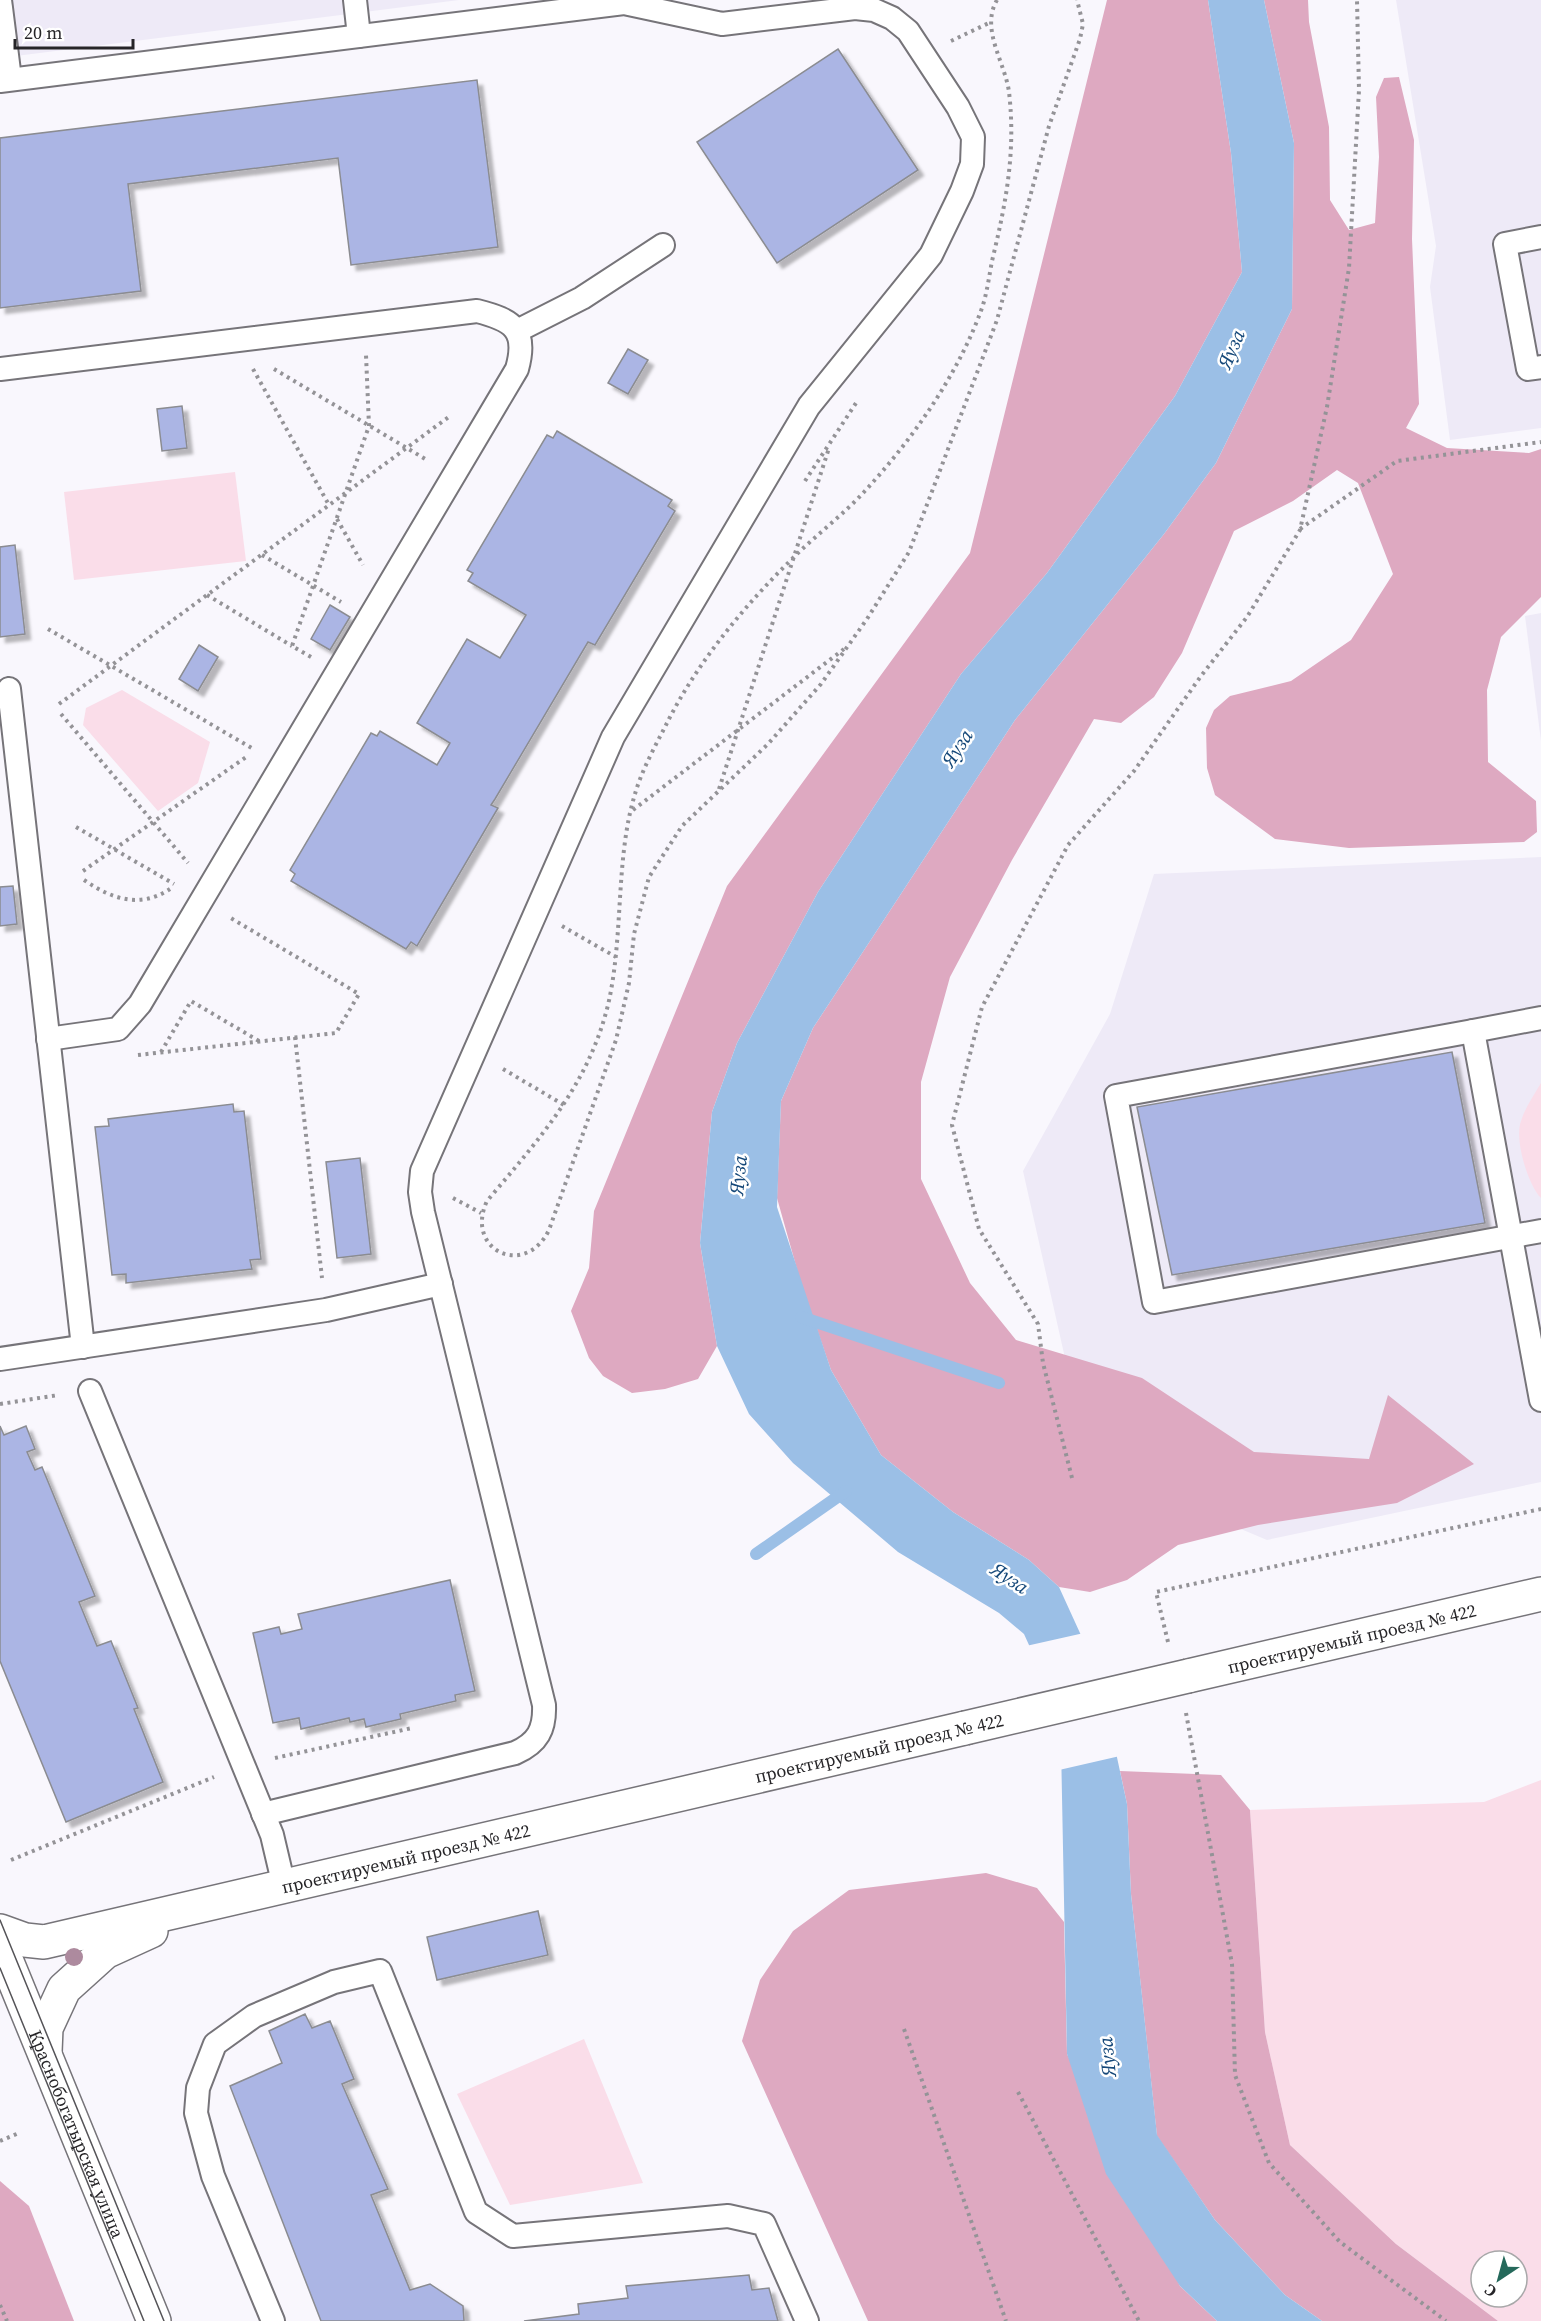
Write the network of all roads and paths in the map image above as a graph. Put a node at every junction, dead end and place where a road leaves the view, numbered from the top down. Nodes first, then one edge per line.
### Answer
1 (0, 0) edge
2 (355, 0) edge
3 (997, 0) edge
4 (1077, 0) edge
5 (1358, 0) edge
6 (991, 21) junction
7 (359, 36) junction
8 (945, 45) dead end
9 (5, 80) edge
10 (1541, 237) edge
11 (663, 244) dead end
12 (517, 331) junction
13 (365, 348) dead end
14 (250, 364) dead end
15 (1541, 367) edge
16 (0, 369) edge
17 (272, 369) dead end
18 (863, 392) dead end
19 (487, 420) junction
20 (369, 426) junction
21 (831, 441) junction
22 (1541, 442) edge
23 (407, 448) junction
24 (437, 466) dead end
25 (799, 490) dead end
26 (346, 492) junction
27 (329, 505) junction
28 (337, 518) junction
29 (1300, 530) junction
30 (262, 555) junction
31 (793, 557) junction
32 (365, 569) dead end
33 (314, 585) junction
34 (207, 595) junction
35 (343, 603) dead end
36 (48, 629) dead end
37 (849, 644) junction
38 (292, 646) junction
39 (321, 663) dead end
40 (111, 666) junction
41 (9, 689) dead end
42 (59, 704) dead end
43 (61, 714) dead end
44 (738, 730) junction
45 (263, 745) dead end
46 (255, 751) junction
47 (718, 791) junction
48 (632, 810) junction
49 (153, 822) junction
50 (76, 827) dead end
51 (115, 849) junction
52 (189, 864) dead end
53 (83, 871) dead end
54 (84, 880) dead end
55 (202, 901) junction
56 (555, 922) dead end
57 (616, 957) junction
58 (1541, 1018) edge
59 (1473, 1031) junction
60 (295, 1037) junction
61 (48, 1039) junction
62 (259, 1041) junction
63 (161, 1052) junction
64 (473, 1052) junction
65 (130, 1056) dead end
66 (564, 1105) junction
67 (447, 1207) dead end
68 (481, 1213) junction
69 (1541, 1232) edge
70 (1511, 1237) junction
71 (441, 1284) junction
72 (326, 1310) junction
73 (83, 1347) junction
74 (0, 1359) edge
75 (90, 1391) joint
76 (1541, 1400) edge
77 (0, 1404) edge
78 (1072, 1478) dead end
79 (1541, 1509) edge
80 (1541, 1594) edge
81 (1170, 1648) dead end
82 (1186, 1690) junction
83 (412, 1728) dead end
84 (243, 1765) junction
85 (263, 1814) junction
86 (11, 1860) dead end
87 (284, 1886) junction
88 (216, 1901) junction
89 (0, 1930) edge
90 (0, 1945) edge
91 (904, 2029) dead end
92 (45, 2052) junction
93 (1018, 2092) dead end
94 (19, 2133) dead end
95 (0, 2141) edge
96 (0, 2305) edge
97 (7, 2321) edge
98 (154, 2321) edge
99 (273, 2321) edge
100 (807, 2321) edge
101 (1006, 2321) edge
102 (1139, 2321) edge
103 (1446, 2321) edge

1 - 9 lane
2 - 7 lane
3 - 6 path
4 - 37 path
5 - 29 path
6 - 8 path
6 - 31 path
7 - 9 lane
7 - 64 lane
10 - 15 lane
11 - 12 lane
12 - 16 lane
12 - 19 lane
13 - 20 path
14 - 27 path
17 - 20 path
18 - 21 path
19 - 23 path
19 - 55 lane
20 - 23 path
20 - 26 path
21 - 25 path
21 - 31 path
22 - 29 path
23 - 24 path
23 - 26 path
26 - 27 path
26 - 28 path
27 - 30 path
28 - 32 path
28 - 33 path
29 - 78 path
30 - 33 path
30 - 34 path
31 - 44 path
31 - 48 path
33 - 35 path
33 - 38 path
34 - 38 path
34 - 40 path
36 - 40 path
37 - 44 path
37 - 47 path
38 - 39 path
40 - 42 path
40 - 46 path
41 - 61 lane
43 - 49 path
44 - 47 path
44 - 48 path
45 - 46 path
46 - 49 path
47 - 68 path
48 - 57 path
49 - 51 path
49 - 52 path
50 - 51 path
51 - 53 path
51 - 54 path
55 - 60 path
55 - 61 lane
56 - 57 path
57 - 66 path
58 - 59 lane
59 - 70 lane
59 - 70 lane
60 - 62 path
60 - 72 path
61 - 73 lane
62 - 63 path
62 - 63 path
63 - 65 path
64 - 66 path
64 - 71 lane
66 - 68 path
67 - 68 path
69 - 70 lane
70 - 76 lane
71 - 72 lane
71 - 85 lane
72 - 73 lane
73 - 74 lane
75 - 77 path
75 - 84 lane
79 - 81 path
80 - 82 street, проектируемый проезд № 422
82 - 87 street, проектируемый проезд № 422, bridge
82 - 103 path
83 - 84 path
84 - 85 lane
84 - 86 path
85 - 87 lane
87 - 88 street, проектируемый проезд № 422
88 - 89 street, проектируемый проезд № 422
88 - 92 street, проектируемый проезд № 422
90 - 92 street, Краснобогатырская улица
91 - 101 path
92 - 98 street, Краснобогатырская улица
93 - 102 path
94 - 95 path
96 - 97 path
99 - 100 lane

